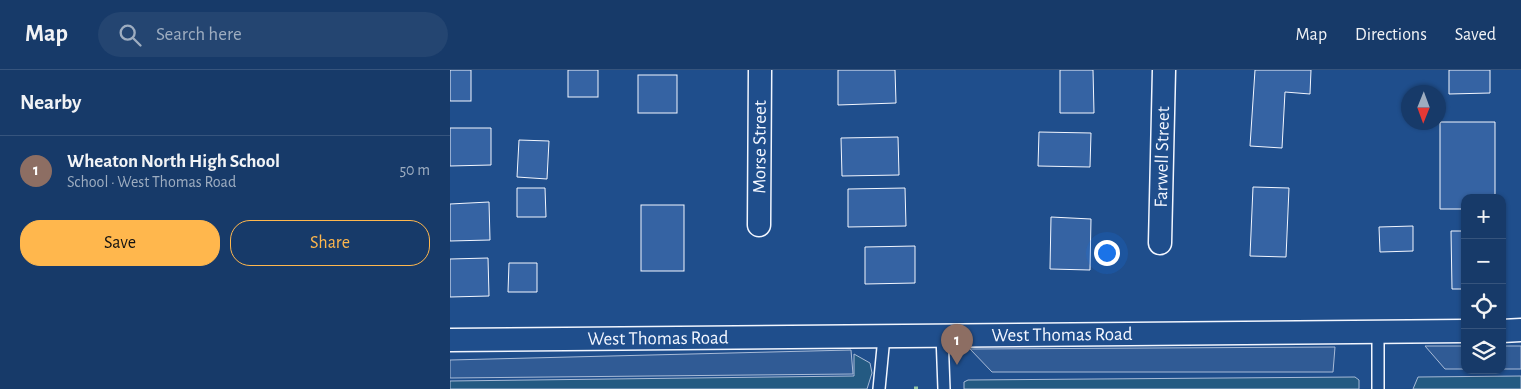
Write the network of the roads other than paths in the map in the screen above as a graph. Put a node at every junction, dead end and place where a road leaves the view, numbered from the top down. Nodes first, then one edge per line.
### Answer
1 (760, 70) edge
2 (1164, 70) edge
3 (759, 226) dead end
4 (1160, 243) dead end
5 (1506, 330) edge
6 (1521, 330) edge
7 (1461, 331) edge
8 (1378, 332) junction
9 (942, 336) junction
10 (884, 337) junction
11 (450, 340) edge
12 (879, 389) edge
13 (944, 389) edge
14 (1378, 389) edge

1 - 3 street, Morse Street
2 - 4 street, Farwell Street
5 - 6 street
7 - 8 street, West Thomas Road
8 - 9 street, West Thomas Road
8 - 14 lane
9 - 10 street, West Thomas Road
9 - 13 lane
10 - 11 street, West Thomas Road
10 - 12 lane

